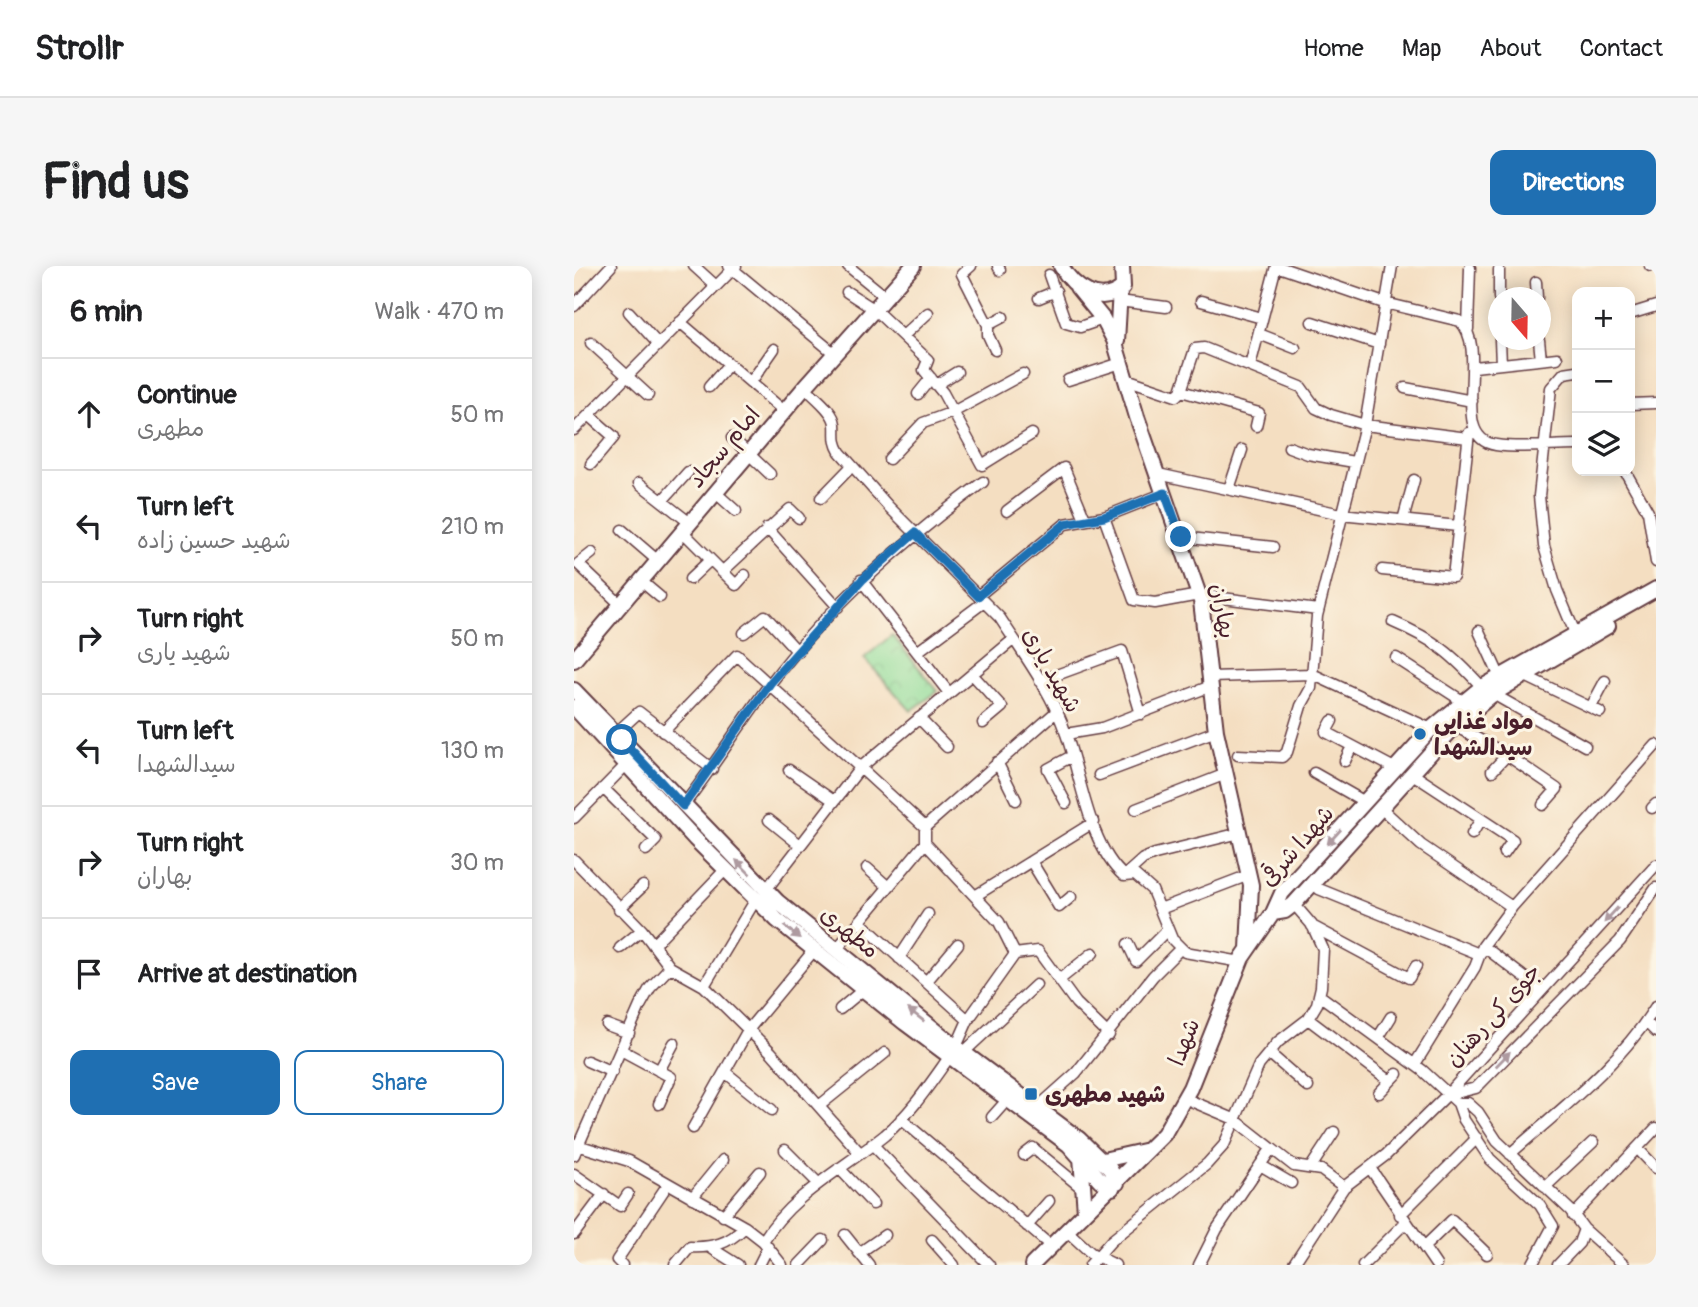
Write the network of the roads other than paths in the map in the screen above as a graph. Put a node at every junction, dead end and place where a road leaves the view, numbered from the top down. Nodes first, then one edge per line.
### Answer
1 (611, 266) edge
2 (694, 266) edge
3 (849, 266) edge
4 (913, 266) edge
5 (971, 266) edge
6 (1122, 266) edge
7 (1276, 266) edge
8 (1392, 266) edge
9 (732, 267) edge
10 (1471, 268) dead end
11 (1298, 270) edge
12 (1499, 270) dead end
13 (1055, 271) edge
14 (1536, 282) dead end
15 (716, 286) junction
16 (1077, 287) junction
17 (1499, 287) edge
18 (1536, 287) edge
19 (1056, 291) junction
20 (847, 292) dead end
21 (1120, 296) junction
22 (886, 297) junction
23 (1039, 298) dead end
24 (1201, 301) dead end
25 (1386, 303) junction
26 (574, 306) edge
27 (1656, 306) edge
28 (1166, 307) dead end
29 (875, 310) junction
30 (629, 312) dead end
31 (1635, 312) edge
32 (928, 313) dead end
33 (1003, 317) dead end
34 (1262, 318) junction
35 (1103, 319) junction
36 (680, 322) junction
37 (1312, 322) dead end
38 (988, 325) junction
39 (1468, 328) junction
40 (1259, 334) junction
41 (902, 336) junction
42 (591, 342) dead end
43 (658, 344) junction
44 (1379, 344) junction
45 (1294, 348) dead end
46 (774, 349) dead end
47 (995, 350) dead end
48 (1500, 350) edge
49 (1540, 350) edge
50 (835, 354) junction
51 (1120, 358) junction
52 (1557, 358) dead end
53 (1541, 360) junction
54 (729, 364) junction
55 (1501, 364) junction
56 (1250, 366) junction
57 (1474, 367) junction
58 (957, 372) dead end
59 (1572, 372) edge
60 (1023, 374) dead end
61 (626, 376) junction
62 (1126, 379) junction
63 (1068, 380) dead end
64 (934, 382) junction
65 (751, 383) junction
66 (709, 387) dead end
67 (804, 387) junction
68 (1405, 388) dead end
69 (1181, 391) junction
70 (918, 394) dead end
71 (648, 395) dead end
72 (1472, 401) junction
73 (1656, 403) edge
74 (1635, 404) edge
75 (784, 411) junction
76 (953, 412) junction
77 (589, 415) junction
78 (1470, 422) junction
79 (1365, 425) junction
80 (1256, 426) dead end
81 (574, 430) edge
82 (1032, 434) dead end
83 (732, 438) dead end
84 (1468, 439) junction
85 (1544, 445) junction
86 (1572, 445) edge
87 (1289, 447) dead end
88 (1242, 450) dead end
89 (749, 453) junction
90 (889, 459) dead end
91 (1354, 463) junction
92 (591, 464) dead end
93 (852, 466) junction
94 (688, 472) dead end
95 (770, 474) dead end
96 (1158, 474) junction
97 (1628, 476) edge
98 (1414, 480) dead end
99 (983, 482) dead end
100 (639, 483) dead end
101 (1229, 489) junction
102 (716, 493) junction
103 (1165, 493) junction
104 (821, 498) dead end
105 (662, 501) junction
106 (736, 511) dead end
107 (1007, 511) dead end
108 (1341, 514) junction
109 (1104, 517) junction
110 (799, 518) dead end
111 (1085, 519) junction
112 (1404, 520) junction
113 (1458, 526) junction
114 (686, 527) junction
115 (767, 528) junction
116 (622, 530) dead end
117 (915, 533) junction
118 (1181, 537) junction
119 (1273, 547) dead end
120 (592, 553) dead end
121 (710, 560) junction
122 (658, 561) junction
123 (1656, 562) edge
124 (1382, 570) dead end
125 (722, 572) junction
126 (745, 575) dead end
127 (690, 579) dead end
128 (862, 580) junction
129 (641, 582) junction
130 (1656, 589) edge
131 (1199, 595) junction
132 (660, 597) dead end
133 (981, 599) junction
134 (1656, 599) edge
135 (621, 605) junction
136 (838, 607) junction
137 (1318, 610) junction
138 (1393, 622) dead end
139 (1479, 631) dead end
140 (744, 633) dead end
141 (1575, 633) junction
142 (1014, 639) junction
143 (798, 652) junction
144 (917, 652) junction
145 (1396, 658) dead end
146 (574, 660) edge
147 (972, 674) junction
148 (1311, 674) junction
149 (1523, 674) junction
150 (1499, 675) junction
151 (1040, 681) junction
152 (1605, 681) dead end
153 (771, 682) junction
154 (1210, 682) junction
155 (574, 690) edge
156 (1487, 690) junction
157 (949, 693) junction
158 (1464, 702) junction
159 (574, 707) edge
160 (1056, 712) junction
161 (1141, 713) junction
162 (919, 718) junction
163 (1332, 721) dead end
164 (983, 723) dead end
165 (1455, 726) junction
166 (1431, 729) junction
167 (1216, 730) junction
168 (663, 732) junction
169 (615, 734) junction
170 (1066, 734) junction
171 (1656, 744) edge
172 (1352, 746) junction
173 (1585, 746) dead end
174 (947, 747) dead end
175 (1238, 755) dead end
176 (1507, 755) junction
177 (1072, 757) junction
178 (1345, 761) dead end
179 (997, 762) junction
180 (627, 764) junction
181 (860, 768) junction
182 (712, 769) junction
183 (1396, 769) junction
184 (789, 770) dead end
185 (1492, 771) dead end
186 (1314, 772) dead end
187 (1411, 773) junction
188 (1226, 774) junction
189 (1099, 775) dead end
190 (603, 788) junction
191 (1016, 800) dead end
192 (834, 801) junction
193 (1365, 802) junction
194 (1066, 803) dead end
195 (1543, 805) dead end
196 (683, 806) junction
197 (1380, 807) junction
198 (1136, 809) dead end
199 (574, 818) edge
200 (1481, 819) junction
201 (769, 820) dead end
202 (1094, 822) junction
203 (925, 827) junction
204 (1240, 833) junction
205 (1472, 834) dead end
206 (925, 843) junction
207 (800, 845) junction
208 (646, 850) dead end
209 (1504, 853) dead end
210 (574, 860) edge
211 (1031, 861) junction
212 (1656, 865) edge
213 (867, 868) dead end
214 (726, 869) junction
215 (1124, 876) junction
216 (1250, 880) junction
217 (1313, 884) junction
218 (886, 885) junction
219 (643, 886) dead end
220 (1656, 888) edge
221 (761, 894) junction
222 (975, 896) junction
223 (1071, 897) dead end
224 (1294, 904) junction
225 (1512, 907) junction
226 (619, 909) junction
227 (1160, 909) junction
228 (1273, 913) junction
229 (928, 914) dead end
230 (861, 923) junction
231 (1312, 925) junction
232 (1168, 929) junction
233 (642, 930) junction
234 (958, 944) dead end
235 (1128, 944) dead end
236 (653, 945) junction
237 (620, 948) dead end
238 (1181, 948) junction
239 (815, 949) junction
240 (836, 950) junction
241 (1481, 950) junction
242 (1093, 953) dead end
243 (1014, 954) junction
244 (1245, 956) junction
245 (900, 958) junction
246 (1416, 966) dead end
247 (670, 967) junction
248 (1059, 980) junction
249 (926, 982) junction
250 (1036, 985) dead end
251 (704, 986) junction
252 (864, 989) junction
253 (1541, 990) junction
254 (1320, 995) junction
255 (1656, 1006) edge
256 (840, 1009) dead end
257 (1391, 1017) dead end
258 (1308, 1019) junction
259 (968, 1020) junction
260 (1646, 1022) junction
261 (607, 1025) dead end
262 (748, 1030) junction
263 (1656, 1032) edge
264 (629, 1033) junction
265 (1109, 1035) junction
266 (1378, 1038) junction
267 (674, 1043) dead end
268 (621, 1050) junction
269 (957, 1051) junction
270 (885, 1053) dead end
271 (1269, 1053) junction
272 (587, 1061) dead end
273 (1415, 1064) junction
274 (659, 1071) junction
275 (612, 1072) junction
276 (725, 1072) junction
277 (1308, 1087) dead end
278 (1379, 1093) dead end
279 (1447, 1095) junction
280 (1184, 1098) junction
281 (1008, 1099) junction
282 (1458, 1103) junction
283 (659, 1104) dead end
284 (819, 1106) junction
285 (1038, 1107) junction
286 (772, 1110) dead end
287 (992, 1117) dead end
288 (901, 1119) junction
289 (1234, 1119) junction
290 (693, 1128) dead end
291 (1656, 1128) edge
292 (1334, 1132) dead end
293 (1477, 1138) junction
294 (1593, 1142) dead end
295 (872, 1144) junction
296 (576, 1149) edge
297 (1271, 1149) junction
298 (1637, 1149) junction
299 (785, 1150) dead end
300 (1150, 1150) junction
301 (860, 1153) junction
302 (1510, 1154) junction
303 (1024, 1155) dead end
304 (1081, 1157) junction
305 (723, 1160) dead end
306 (1103, 1160) junction
307 (1260, 1165) junction
308 (1311, 1167) junction
309 (839, 1168) junction
310 (1370, 1168) junction
311 (1656, 1168) edge
312 (760, 1172) dead end
313 (574, 1174) edge
314 (818, 1183) junction
315 (1291, 1183) dead end
316 (668, 1184) junction
317 (1114, 1186) junction
318 (1344, 1187) junction
319 (1545, 1187) junction
320 (1083, 1189) junction
321 (604, 1194) junction
322 (628, 1194) dead end
323 (692, 1198) junction
324 (1049, 1201) dead end
325 (873, 1204) dead end
326 (1085, 1213) junction
327 (723, 1216) junction
328 (1573, 1216) junction
329 (1403, 1219) junction
330 (1027, 1226) junction
331 (745, 1227) junction
332 (1584, 1229) junction
333 (1066, 1230) junction
334 (574, 1234) edge
335 (845, 1235) dead end
336 (885, 1235) dead end
337 (823, 1240) dead end
338 (932, 1240) dead end
339 (765, 1244) junction
340 (1051, 1246) junction
341 (1424, 1247) junction
342 (711, 1248) junction
343 (1487, 1254) dead end
344 (1098, 1256) junction
345 (864, 1261) edge
346 (678, 1264) edge
347 (622, 1265) edge
348 (738, 1265) edge
349 (759, 1265) edge
350 (782, 1265) edge
351 (799, 1265) edge
352 (954, 1265) edge
353 (989, 1265) edge
354 (1032, 1265) edge
355 (1090, 1265) edge
356 (1115, 1265) edge
357 (1199, 1265) edge
358 (1293, 1265) edge
359 (1363, 1265) edge
360 (1436, 1265) edge
361 (1532, 1265) edge
362 (1558, 1265) edge
363 (1624, 1265) edge

1 - 26 street
2 - 15 street
3 - 22 street
4 - 22 main road, امام سجاد
5 - 38 street
6 - 21 main road, بهاران
7 - 11 street
7 - 34 street
8 - 25 street
9 - 15 street
9 - 50 street
10 - 39 street
11 - 25 street
12 - 17 street
13 - 16 main road, بهاران
13 - 19 street
14 - 18 street
15 - 36 street
16 - 21 main road
16 - 35 main road, بهاران
19 - 23 street
19 - 35 street
20 - 29 street
21 - 28 street
21 - 51 main road, بهاران
22 - 29 main road, امام سجاد
24 - 34 street
25 - 39 street
25 - 44 street
27 - 31 street
29 - 41 street
29 - 50 main road, امام سجاد
30 - 43 street
32 - 41 street
33 - 38 street
34 - 40 street
35 - 51 main road, بهاران
36 - 43 street
36 - 54 street
37 - 44 street
38 - 47 street
39 - 57 street
40 - 45 street
40 - 56 street
41 - 64 street
42 - 61 street
43 - 61 street
44 - 79 street
46 - 65 street
48 - 55 street
49 - 53 street
50 - 67 main road, امام سجاد
51 - 62 main road, بهاران
51 - 63 street
52 - 53 street
53 - 55 street
54 - 65 street
54 - 66 street
55 - 57 street
56 - 69 street
56 - 79 street
57 - 72 street
58 - 64 street
59 - 85 street
60 - 76 street
61 - 71 street
61 - 77 street
62 - 69 street
62 - 96 main road, بهاران
64 - 70 street
64 - 76 street
65 - 75 street
67 - 75 main road, امام سجاد
67 - 93 street, شهید یاری
68 - 72 street
69 - 80 street
72 - 78 street
73 - 74 street
75 - 89 main road, امام سجاد
76 - 82 street
76 - 90 street
77 - 81 street
77 - 92 street
78 - 84 street
78 - 85 street
79 - 84 street
79 - 91 street
83 - 89 street
84 - 113 street
85 - 86 street
85 - 141 street
87 - 91 street
88 - 101 street
89 - 95 street
89 - 102 main road, امام سجاد
91 - 108 street
93 - 104 street
93 - 117 street, شهید یاری
94 - 105 street
96 - 101 street
96 - 103 main road, بهاران
97 - 123 street
98 - 112 street
99 - 117 street
100 - 105 street
101 - 108 street
102 - 106 street
102 - 114 main road, امام سجاد
103 - 109 street
103 - 118 main road, بهاران
105 - 114 street
107 - 111 street
108 - 112 street
108 - 137 street
109 - 111 street
109 - 131 street
110 - 115 street
111 - 133 street
112 - 113 street
113 - 124 street
114 - 121 street
114 - 122 main road, امام سجاد
115 - 125 street
115 - 136 street
116 - 122 street
117 - 128 street
117 - 133 street, شهید یاری
118 - 119 street
118 - 131 main road, بهاران
120 - 135 street
121 - 125 street
121 - 127 street
122 - 129 main road, امام سجاد
125 - 126 street
128 - 136 street
128 - 144 street
129 - 132 street
129 - 135 main road, امام سجاد
130 - 141 main road, شهدا شرقی
131 - 137 street
131 - 154 main road, بهاران
133 - 142 street, شهید یاری
133 - 144 street
134 - 149 main road, شهدا شرقی
135 - 146 main road, امام سجاد
136 - 143 street
137 - 148 street
138 - 156 street
139 - 150 street
140 - 143 street
141 - 150 main road, شهدا شرقی
142 - 147 street
142 - 151 street, شهید یاری
143 - 153 street
144 - 157 street
145 - 158 street
147 - 157 street
147 - 164 street
148 - 154 street
148 - 166 street
148 - 175 street
149 - 152 street
149 - 156 main road, شهدا شرقی
150 - 156 main road, شهدا شرقی
151 - 160 street, شهید یاری
151 - 161 street
153 - 168 street
153 - 181 street
153 - 182 street
154 - 161 street
154 - 167 main road, بهاران
155 - 169 main road, مطهری
156 - 158 main road, شهدا شرقی
156 - 165 main road, شهدا شرقی
156 - 173 street
157 - 162 street
158 - 166 main road, شهدا شرقی
159 - 180 main road, مطهری
160 - 170 street, شهید یاری
160 - 179 street
161 - 170 street
162 - 174 street
162 - 181 street
163 - 172 street
165 - 176 street
165 - 187 main road, شهدا شرقی
166 - 183 main road, شهدا شرقی
167 - 188 main road, بهاران
167 - 189 street
168 - 169 street
168 - 182 street
169 - 196 main road, مطهری
170 - 177 street, شهید یاری
171 - 225 street
172 - 178 street
172 - 183 street
176 - 185 street
176 - 195 street
177 - 194 street
177 - 202 street, شهید یاری
179 - 191 street
179 - 203 street
180 - 190 street
180 - 214 main road, مطهری
181 - 192 street
181 - 203 street
182 - 196 street
183 - 193 main road, شهدا شرقی
184 - 192 street
186 - 193 street
187 - 197 main road, شهدا شرقی
187 - 200 street
188 - 198 street
188 - 204 main road, بهاران
190 - 199 street
190 - 208 street
192 - 207 street
193 -> 228 main road, شهدا شرقی
221 -> 196 main road, مطهری
197 - 217 main road, شهدا شرقی
197 - 225 street
200 - 205 street
200 - 209 street
201 - 207 street
202 - 211 street
202 - 215 street, شهید یاری
203 - 206 street
204 - 215 street
204 - 216 main road, بهاران
206 - 218 street
206 - 222 street
207 - 221 street
210 - 226 street
211 - 222 street
211 - 223 street
212 -> 253 street, جوی کی رهنان
213 - 218 street
214 - 221 main road, مطهری
214 - 236 street
215 - 227 street, شهید یاری
216 - 227 street
216 - 228 main road
216 - 244 main road
217 - 224 main road, شهدا شرقی
217 - 241 street
218 - 230 street
219 - 226 street
279 -> 220 street, جوی کی رهنان
221 -> 239 main road, مطهری
221 - 240 main road, مطهری
221 - 251 street
222 - 243 street
224 - 228 main road, شهدا شرقی
224 - 231 street
225 - 241 street
226 - 233 street
227 - 232 street, شهید یاری
228 - 244 main road, شهدا
229 - 245 street
230 - 240 street
230 - 245 street
231 - 246 street
231 - 254 street
232 - 235 street
232 - 238 street, شهید یاری
233 - 236 street
233 - 237 street
234 - 249 street
236 - 247 street
238 - 244 street
238 - 265 street
239 - 252 main road, مطهری
239 - 262 street
269 -> 240 main road, مطهری
241 - 253 street
241 - 273 street
242 - 248 street
243 - 248 street
243 - 259 street
244 - 280 main road, شهدا
245 - 249 street
247 - 251 street
247 - 264 street
248 - 265 street
249 - 259 street
250 - 269 street
251 - 262 street
252 - 256 street
252 - 269 main road, مطهری
253 - 279 street, جوی کی رهنان
254 - 258 street
254 - 266 street
255 - 260 street
257 - 266 street
258 - 271 street
258 - 278 street
259 - 269 street
260 - 263 street
260 - 302 street
261 - 264 street
262 - 276 street
262 - 284 street
264 - 268 street
265 - 285 street
266 - 273 street
267 - 274 street
268 - 274 street
268 - 275 street
269 - 281 main road, مطهری
269 - 285 main road, مطهری
269 - 288 street
270 - 284 street
271 - 277 street
271 - 289 street
272 - 275 street
273 - 279 street
274 - 283 street
275 - 296 street
276 - 286 street
276 - 290 street
279 - 282 street
279 - 310 street
280 - 289 street
280 - 300 main road, شهدا
281 - 287 street
281 - 304 main road, مطهری
282 - 293 street
282 - 302 street
284 - 301 street
285 - 306 main road, مطهری
288 - 295 street
288 - 330 street
289 - 297 street
289 - 344 street
291 - 298 street
292 - 308 street
293 - 329 street
293 - 361 street
294 - 319 street
295 - 301 street
295 - 353 street
296 - 316 street
297 - 307 street
297 - 308 street
298 - 311 street
298 - 328 street
299 - 314 street
300 - 306 main road
300 - 317 main road, شهدا
301 - 309 street
302 - 319 street
303 - 320 street
304 - 317 main road, مطهری
304 - 320 main road
305 - 323 street
306 - 317 main road, مطهری
307 - 315 street
307 - 357 street
308 - 318 street
309 - 314 street
309 - 325 street
310 - 318 street
310 - 329 street
312 - 327 street
313 - 321 street
314 - 339 street
316 - 323 street
316 - 347 street
317 - 326 main road, شهدا
318 - 358 street
319 - 328 street
320 - 326 main road
321 - 322 street
321 - 334 street
323 - 327 street
324 - 330 street
326 - 333 main road, شهدا
327 - 331 street
328 - 332 street
329 - 341 street
329 - 359 street
330 - 340 street
331 - 339 street
331 - 342 street
332 - 362 street
332 - 363 street
333 - 340 main road, شهدا
333 - 344 street
335 - 345 street
336 - 345 street
337 - 351 street
338 - 352 street
339 - 349 street
339 - 350 street
340 - 354 main road, شهدا
341 - 343 street
341 - 360 street
342 - 346 street
342 - 348 street
344 - 355 street
344 - 356 street

